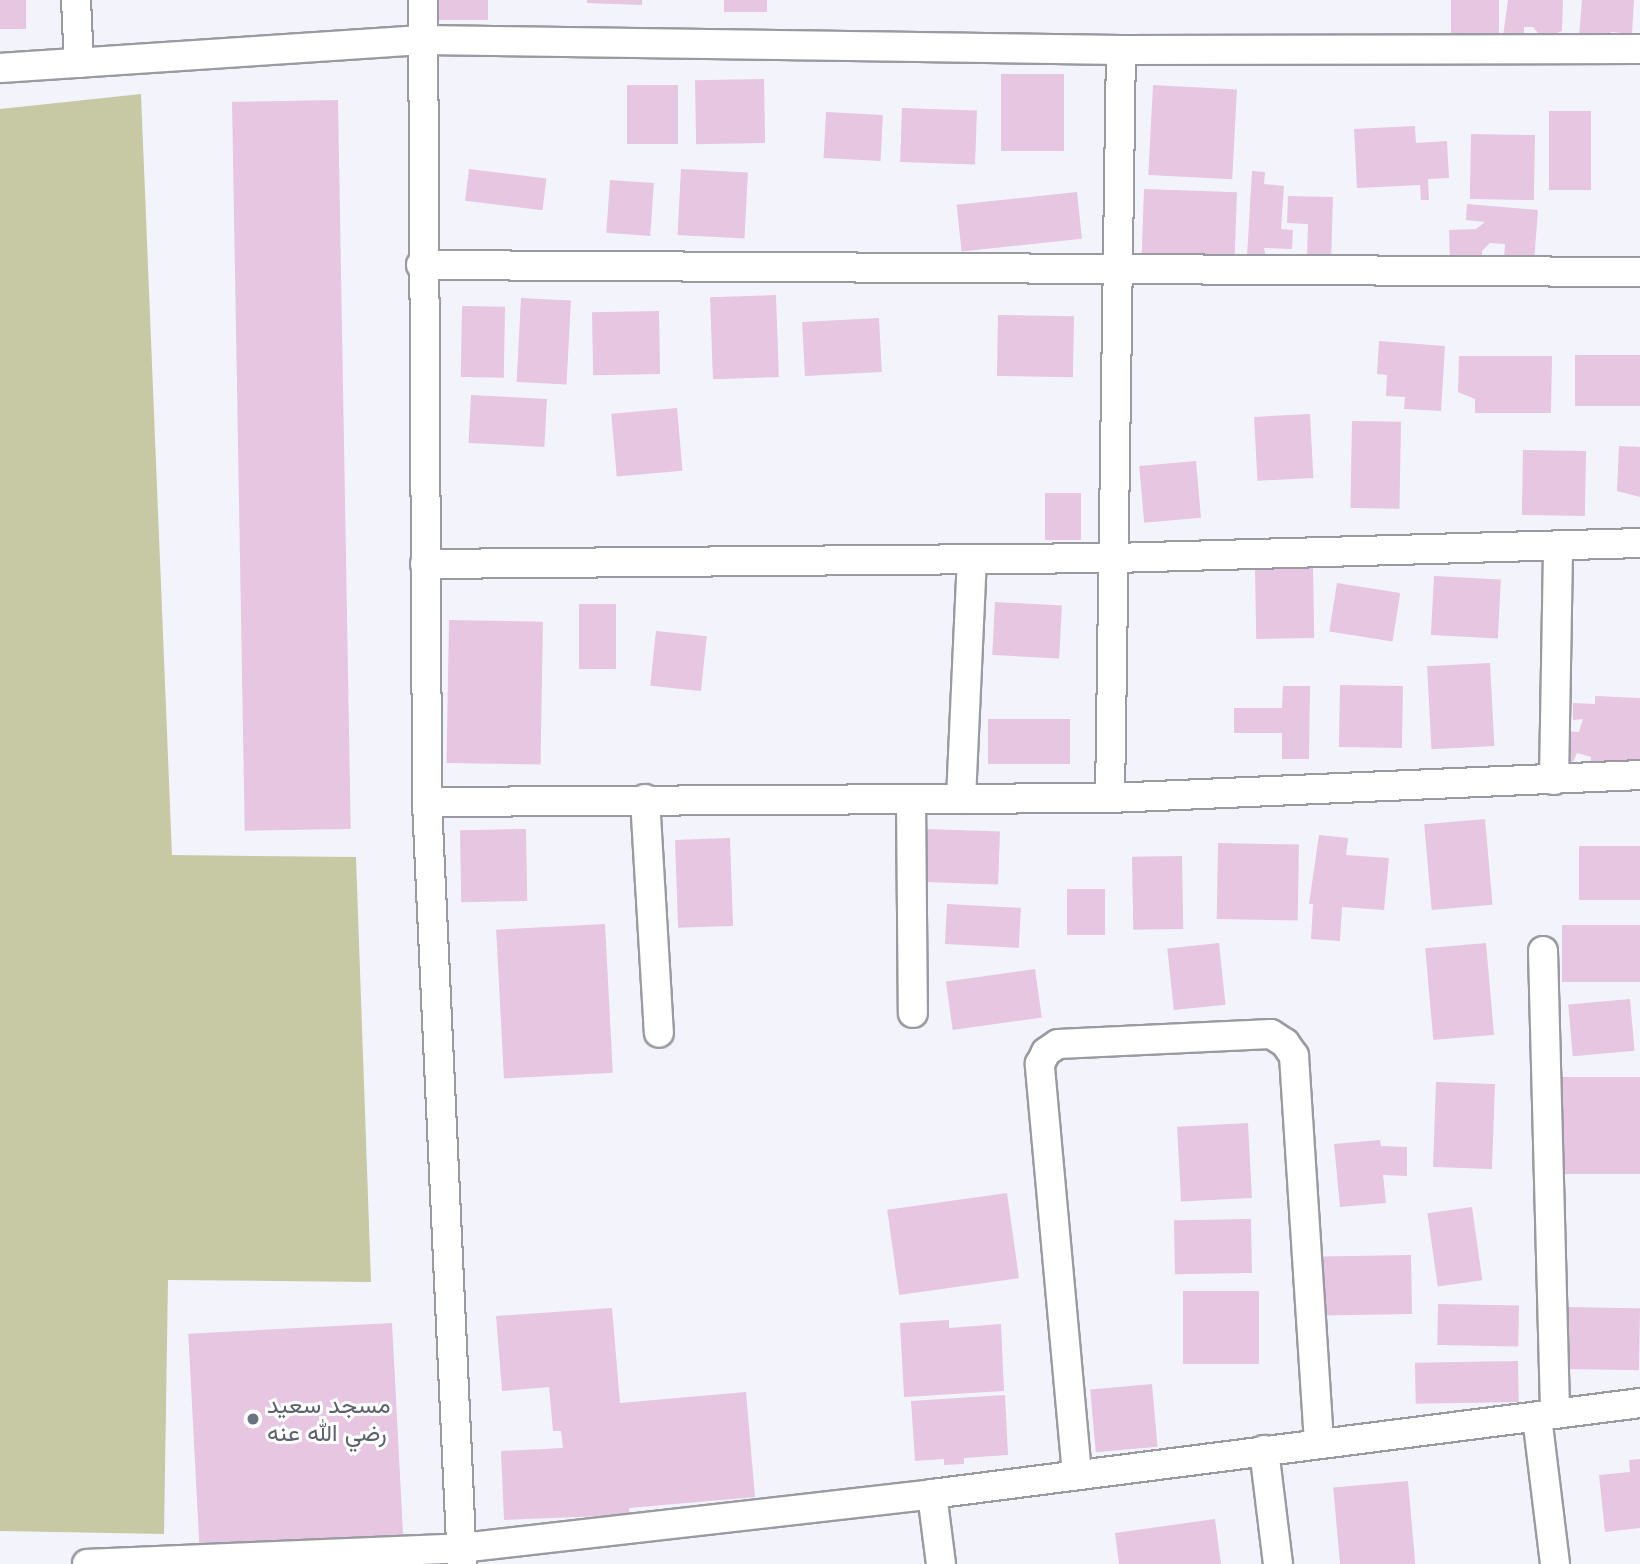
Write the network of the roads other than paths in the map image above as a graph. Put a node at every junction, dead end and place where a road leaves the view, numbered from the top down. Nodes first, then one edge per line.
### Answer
1 (76, 0) edge
2 (423, 0) edge
3 (423, 40) junction
4 (1640, 49) edge
5 (1121, 50) junction
6 (79, 63) junction
7 (0, 68) edge
8 (421, 265) junction
9 (1118, 267) junction
10 (1640, 272) edge
11 (1640, 543) edge
12 (1558, 546) junction
13 (1114, 558) junction
14 (972, 559) junction
15 (425, 564) junction
16 (1640, 775) edge
17 (1554, 780) junction
18 (645, 799) junction
19 (911, 799) junction
20 (961, 799) junction
21 (1110, 799) junction
22 (427, 802) junction
23 (1543, 951) dead end
24 (913, 1013) dead end
25 (659, 1033) dead end
26 (1640, 1403) edge
27 (1546, 1416) junction
28 (1319, 1443) junction
29 (1264, 1450) junction
30 (1077, 1474) junction
31 (932, 1494) junction
32 (461, 1556) edge
33 (87, 1564) edge
34 (941, 1564) edge
35 (1278, 1564) edge
36 (1555, 1564) edge

1 - 6 street
2 - 3 street
3 - 5 street
3 - 6 street
3 - 8 street
4 - 5 street
5 - 9 street
6 - 7 street
8 - 9 street
8 - 15 street
9 - 10 street
9 - 13 street
11 - 12 street
12 - 13 street
12 - 17 street
13 - 14 street
13 - 21 street
14 - 15 street
14 - 20 street
15 - 22 street
16 - 17 street
17 - 21 street
18 - 19 street
18 - 22 street
18 - 25 street
19 - 20 street
19 - 24 street
20 - 21 street
22 - 32 street
23 - 27 street
26 - 27 street
27 - 28 street
27 - 36 street
28 - 29 street
28 - 30 street
29 - 30 street
29 - 35 street
30 - 31 street
31 - 32 street
31 - 34 street
32 - 33 street

